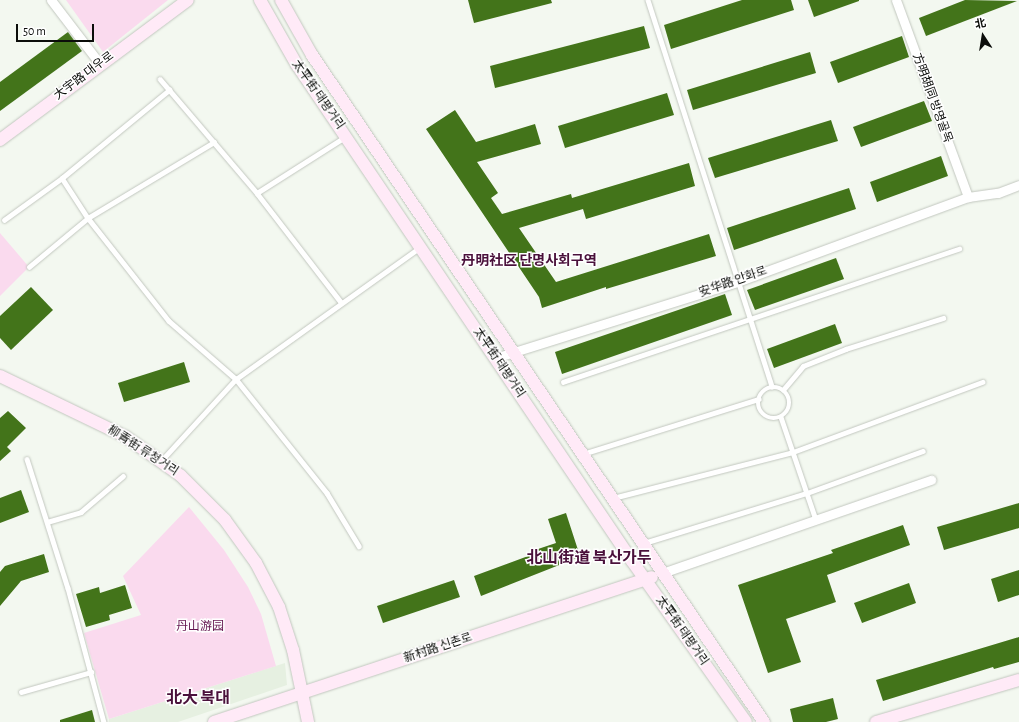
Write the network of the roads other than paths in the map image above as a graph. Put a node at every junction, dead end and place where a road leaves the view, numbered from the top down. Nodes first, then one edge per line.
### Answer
1 (51, 0) edge
2 (188, 0) edge
3 (260, 0) edge
4 (281, 0) edge
5 (648, 0) edge
6 (896, 0) edge
7 (100, 64) junction
8 (160, 78) dead end
9 (169, 90) junction
10 (347, 136) junction
11 (0, 140) edge
12 (214, 142) junction
13 (62, 178) junction
14 (1019, 185) edge
15 (257, 193) junction
16 (968, 197) junction
17 (88, 218) junction
18 (4, 220) dead end
19 (421, 247) junction
20 (959, 249) dead end
21 (30, 267) dead end
22 (737, 282) junction
23 (341, 302) junction
24 (943, 318) dead end
25 (749, 321) junction
26 (511, 352) junction
27 (495, 358) junction
28 (0, 376) edge
29 (236, 379) junction
30 (563, 382) dead end
31 (982, 382) dead end
32 (772, 387) junction
33 (783, 390) junction
34 (759, 399) junction
35 (781, 417) junction
36 (922, 451) dead end
37 (793, 452) junction
38 (581, 454) junction
39 (26, 459) dead end
40 (162, 461) junction
41 (123, 476) dead end
42 (931, 480) dead end
43 (807, 493) junction
44 (611, 498) junction
45 (816, 520) junction
46 (47, 522) junction
47 (642, 544) junction
48 (359, 546) dead end
49 (662, 573) junction
50 (646, 579) junction
51 (91, 672) junction
52 (1019, 680) edge
53 (21, 692) dead end
54 (302, 693) junction
55 (104, 722) edge
56 (214, 722) edge
57 (308, 722) edge
58 (746, 722) edge
59 (764, 722) edge
60 (876, 722) edge

1 - 7 street
2 - 7 main road, 大宇路 대우로
3 - 10 main road, 太平街 태평거리
4 - 26 main road, 太平街 태평거리
5 - 22 lane
6 - 16 street, 方明胡同 방명골목
7 - 11 main road, 大宇路 대우로
8 - 9 lane
9 - 12 lane
9 - 13 lane
10 - 15 lane
10 - 19 main road, 太平街 태평거리
12 - 15 lane
12 - 17 lane
13 - 17 lane
13 - 18 lane
14 - 16 street, 安华路 안화로
15 - 23 lane
16 - 22 street, 安华路 안화로
17 - 21 lane
17 - 29 lane
19 - 23 lane
19 - 27 main road, 太平街 태평거리
20 - 25 lane
22 - 25 lane
22 - 26 street, 安华路 안화로
23 - 29 lane
24 - 33 lane
25 - 30 lane
25 - 32 lane
26 - 27 street, 安华路 안화로
26 - 38 main road, 太平街 태평거리
27 - 50 main road, 太平街 태평거리
28 - 40 main road, 柳青街 류청거리
29 - 40 lane
29 - 48 lane
31 - 37 lane
32 - 33 lane
32 - 34 lane
33 - 35 lane
34 - 35 lane
34 - 38 lane
35 - 37 lane
36 - 43 lane
37 - 43 lane
37 - 44 lane
38 - 44 main road, 太平街 태평거리
39 - 46 lane
40 - 54 main road, 柳青街 류청거리
41 - 46 lane
42 - 45 street
43 - 45 lane
43 - 47 lane
44 - 47 main road, 太平街 태평거리
45 - 49 street
46 - 51 lane
47 - 49 main road, 太平街 태평거리
49 - 50 main road, 新村路 신촌로
49 - 59 main road, 太平街 태평거리
50 - 54 main road, 新村路 신촌로
50 - 58 main road, 太平街 태평거리
51 - 53 lane
51 - 55 lane
52 - 60 main road
54 - 56 main road, 新村路 신촌로
54 - 57 main road, 柳青街 류청거리

